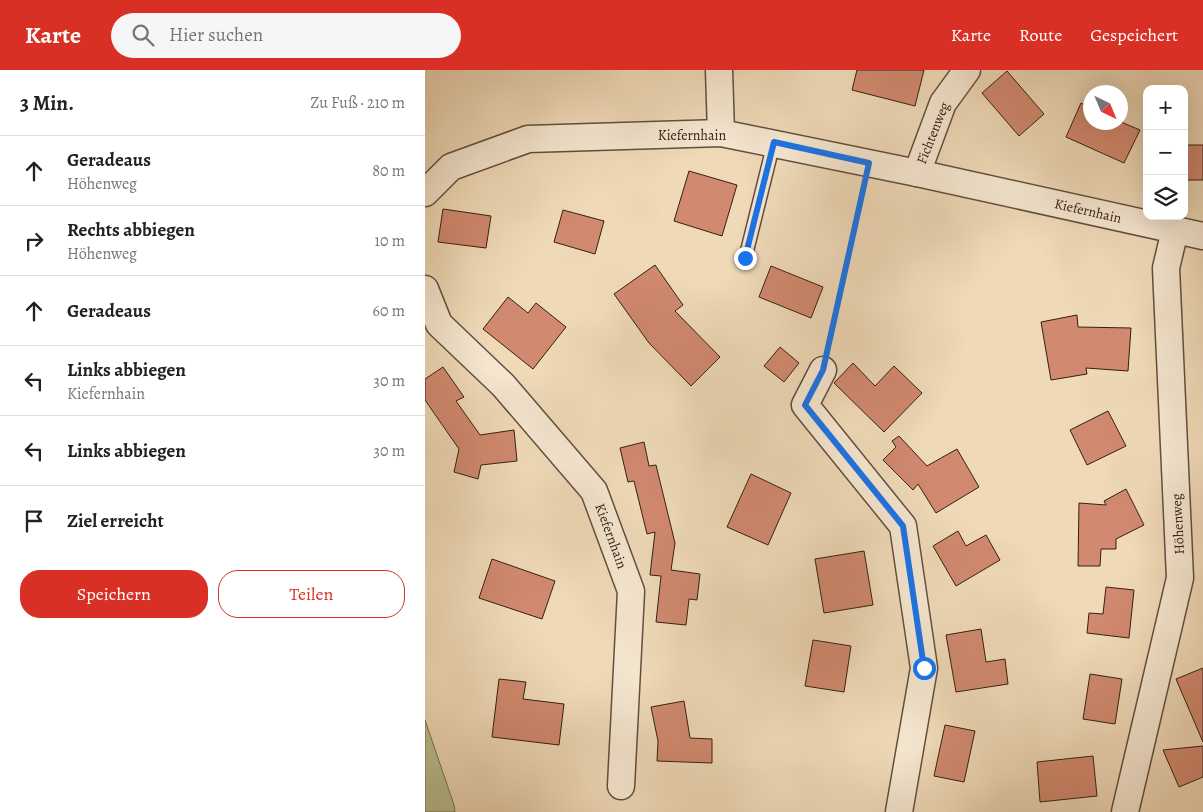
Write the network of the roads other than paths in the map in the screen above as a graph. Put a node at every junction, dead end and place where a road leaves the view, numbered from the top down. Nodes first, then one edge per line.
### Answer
1 (719, 70) edge
2 (967, 70) edge
3 (721, 133) junction
4 (774, 142) junction
5 (917, 173) junction
6 (425, 193) edge
7 (1175, 230) junction
8 (1203, 236) edge
9 (745, 258) dead end
10 (425, 289) edge
11 (823, 370) road end
12 (621, 786) dead end
13 (899, 812) edge
14 (1125, 812) edge

1 - 3 street
2 - 5 street, Fichtenweg
3 - 4 street, Kiefernhain
3 - 6 street, Kiefernhain
4 - 5 street, Kiefernhain
4 - 9 lane
5 - 7 street, Kiefernhain
7 - 8 street, Kiefernhain
7 - 14 street, Höhenweg
10 - 12 street, Kiefernhain
11 - 13 street

